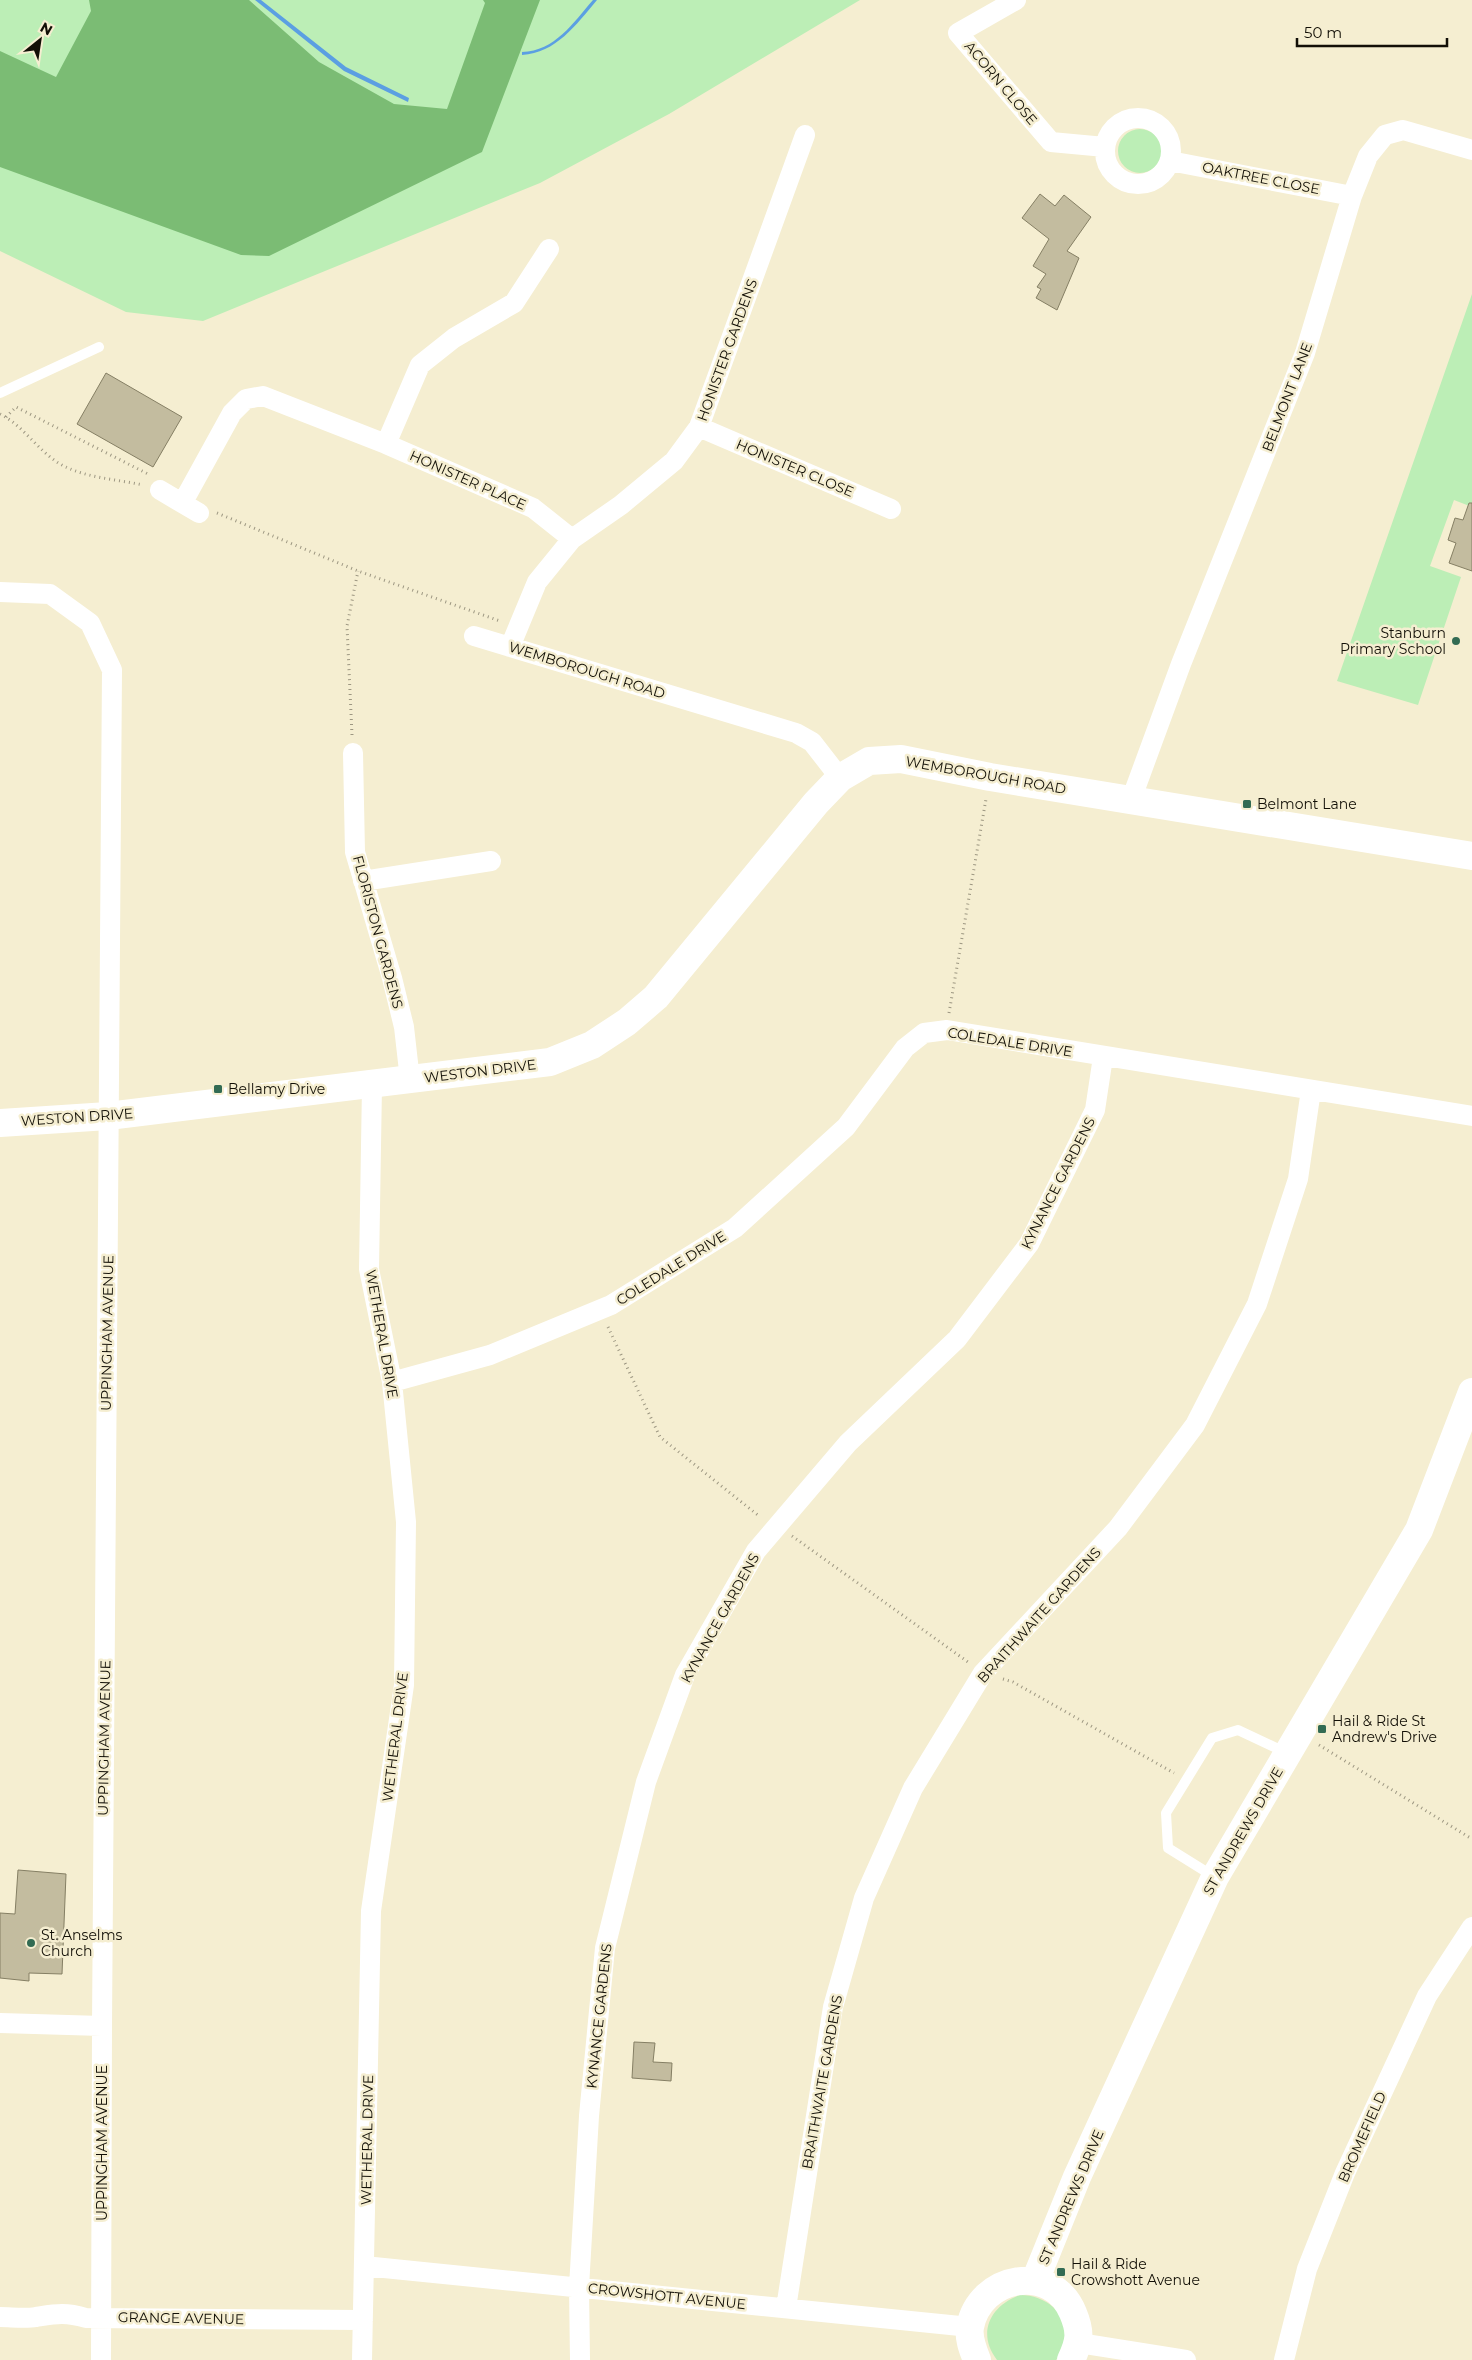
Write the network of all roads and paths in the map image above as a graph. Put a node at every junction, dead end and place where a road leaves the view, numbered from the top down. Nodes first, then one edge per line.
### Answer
1 (1016, 0) edge
2 (805, 135) dead end
3 (1105, 147) junction
4 (1472, 150) edge
5 (1170, 161) junction
6 (1352, 196) junction
7 (549, 249) dead end
8 (99, 347) dead end
9 (0, 393) edge
10 (0, 414) edge
11 (6, 417) junction
12 (698, 426) junction
13 (386, 444) junction
14 (158, 485) junction
15 (189, 504) junction
16 (891, 509) dead end
17 (572, 539) junction
18 (358, 571) junction
19 (0, 592) edge
20 (504, 622) dead end
21 (474, 636) dead end
22 (510, 647) junction
23 (353, 753) joint
24 (990, 777) junction
25 (840, 778) junction
26 (1131, 800) junction
27 (1472, 856) edge
28 (491, 861) dead end
29 (363, 881) junction
30 (946, 1030) junction
31 (1104, 1057) junction
32 (410, 1080) junction
33 (372, 1085) junction
34 (1311, 1090) junction
35 (108, 1116) junction
36 (1472, 1116) edge
37 (0, 1123) edge
38 (599, 1310) junction
39 (392, 1382) junction
40 (1472, 1392) edge
41 (776, 1527) junction
42 (983, 1672) junction
43 (1294, 1743) junction
44 (1186, 1780) junction
45 (1472, 1839) edge
46 (1215, 1877) junction
47 (1472, 1927) edge
48 (0, 2023) edge
49 (102, 2026) junction
50 (364, 2266) junction
51 (1035, 2281) junction
52 (579, 2287) junction
53 (786, 2308) junction
54 (0, 2317) edge
55 (102, 2318) junction
56 (363, 2320) junction
57 (970, 2327) junction
58 (1075, 2351) edge
59 (102, 2360) edge
60 (362, 2360) edge
61 (580, 2360) edge
62 (977, 2360) edge
63 (1186, 2360) edge
64 (1284, 2360) edge

1 - 3 street, ACORN CLOSE
2 - 12 street, HONISTER GARDENS
3 - 5 street
3 - 5 street
4 - 6 street, BELMONT LANE
5 - 6 street, OAKTREE CLOSE
6 - 26 street, BELMONT LANE
7 - 13 street
8 - 9 lane
10 - 11 path
11 - 14 path
11 - 14 path
12 - 16 street, HONISTER CLOSE
12 - 17 street, HONISTER GARDENS
13 - 15 street, HONISTER PLACE
13 - 17 street, HONISTER PLACE
14 - 15 street
15 - 18 path
17 - 22 street, HONISTER GARDENS
18 - 20 path
18 - 23 path
19 - 35 street
21 - 22 street, WEMBOROUGH ROAD
22 - 25 street, WEMBOROUGH ROAD
23 - 29 street, FLORISTON GARDENS
24 - 25 street, WEMBOROUGH ROAD
24 - 26 street, WEMBOROUGH ROAD
24 - 30 path
25 - 32 street, WESTON DRIVE
26 - 27 street, WEMBOROUGH ROAD
28 - 29 street
29 - 32 street, FLORISTON GARDENS
30 - 31 street, COLEDALE DRIVE
30 - 38 street, COLEDALE DRIVE
31 - 34 street, COLEDALE DRIVE
31 - 41 street, KYNANCE GARDENS
32 - 33 street, WESTON DRIVE
33 - 35 street, WESTON DRIVE
33 - 39 street, WETHERAL DRIVE
34 - 36 street, COLEDALE DRIVE
34 - 42 street, BRAITHWAITE GARDENS
35 - 37 street, WESTON DRIVE
35 - 49 street, UPPINGHAM AVENUE
38 - 39 street, COLEDALE DRIVE
38 - 41 path
39 - 50 street, WETHERAL DRIVE
40 - 43 street, ST ANDREWS DRIVE
41 - 42 path
41 - 52 street, KYNANCE GARDENS
42 - 44 path
42 - 53 street, BRAITHWAITE GARDENS
43 - 44 lane
43 - 45 path
43 - 46 street, ST ANDREWS DRIVE
44 - 46 lane
46 - 51 street, ST ANDREWS DRIVE
47 - 64 street, BROMEFIELD
48 - 49 street
49 - 55 street, UPPINGHAM AVENUE
50 - 52 street, CROWSHOTT AVENUE
50 - 56 street, WETHERAL DRIVE
51 - 57 street
51 - 58 street
52 - 53 street, CROWSHOTT AVENUE
52 - 61 street, KYNANCE GARDENS
53 - 57 street, CROWSHOTT AVENUE
54 - 55 street, GRANGE AVENUE
55 - 56 street, GRANGE AVENUE
55 - 59 street, UPPINGHAM AVENUE
56 - 60 street, WETHERAL DRIVE
57 - 62 street
58 - 63 street

